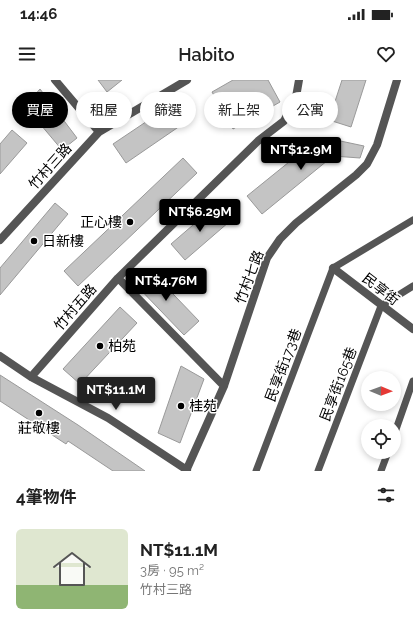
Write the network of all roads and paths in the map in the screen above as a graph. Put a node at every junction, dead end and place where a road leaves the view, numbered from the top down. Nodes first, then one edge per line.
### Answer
1 (55, 80) edge
2 (187, 80) edge
3 (299, 80) edge
4 (397, 80) edge
5 (99, 132) junction
6 (413, 220) edge
7 (0, 240) edge
8 (333, 268) junction
9 (118, 278) junction
10 (413, 286) edge
11 (382, 306) junction
12 (413, 329) edge
13 (0, 356) edge
14 (31, 377) junction
15 (413, 381) edge
16 (224, 386) junction
17 (400, 419) edge
18 (385, 459) edge
19 (186, 470) edge
20 (256, 471) edge
21 (318, 471) edge
22 (381, 471) edge

1 - 5 street
2 - 5 street, 竹村三路
3 - 9 street, 竹村五路
4 - 16 street, 竹村七路
5 - 7 street, 竹村三路
6 - 8 lane
8 - 11 street, 民享街
8 - 20 lane, 民享街173巷
9 - 14 street, 竹村五路
9 - 16 street
10 - 11 lane
11 - 12 street, 民享街
11 - 21 lane, 民享街165巷
13 - 14 street
14 - 19 street
15 - 17 lane
16 - 19 street, 竹村七路
18 - 22 lane

